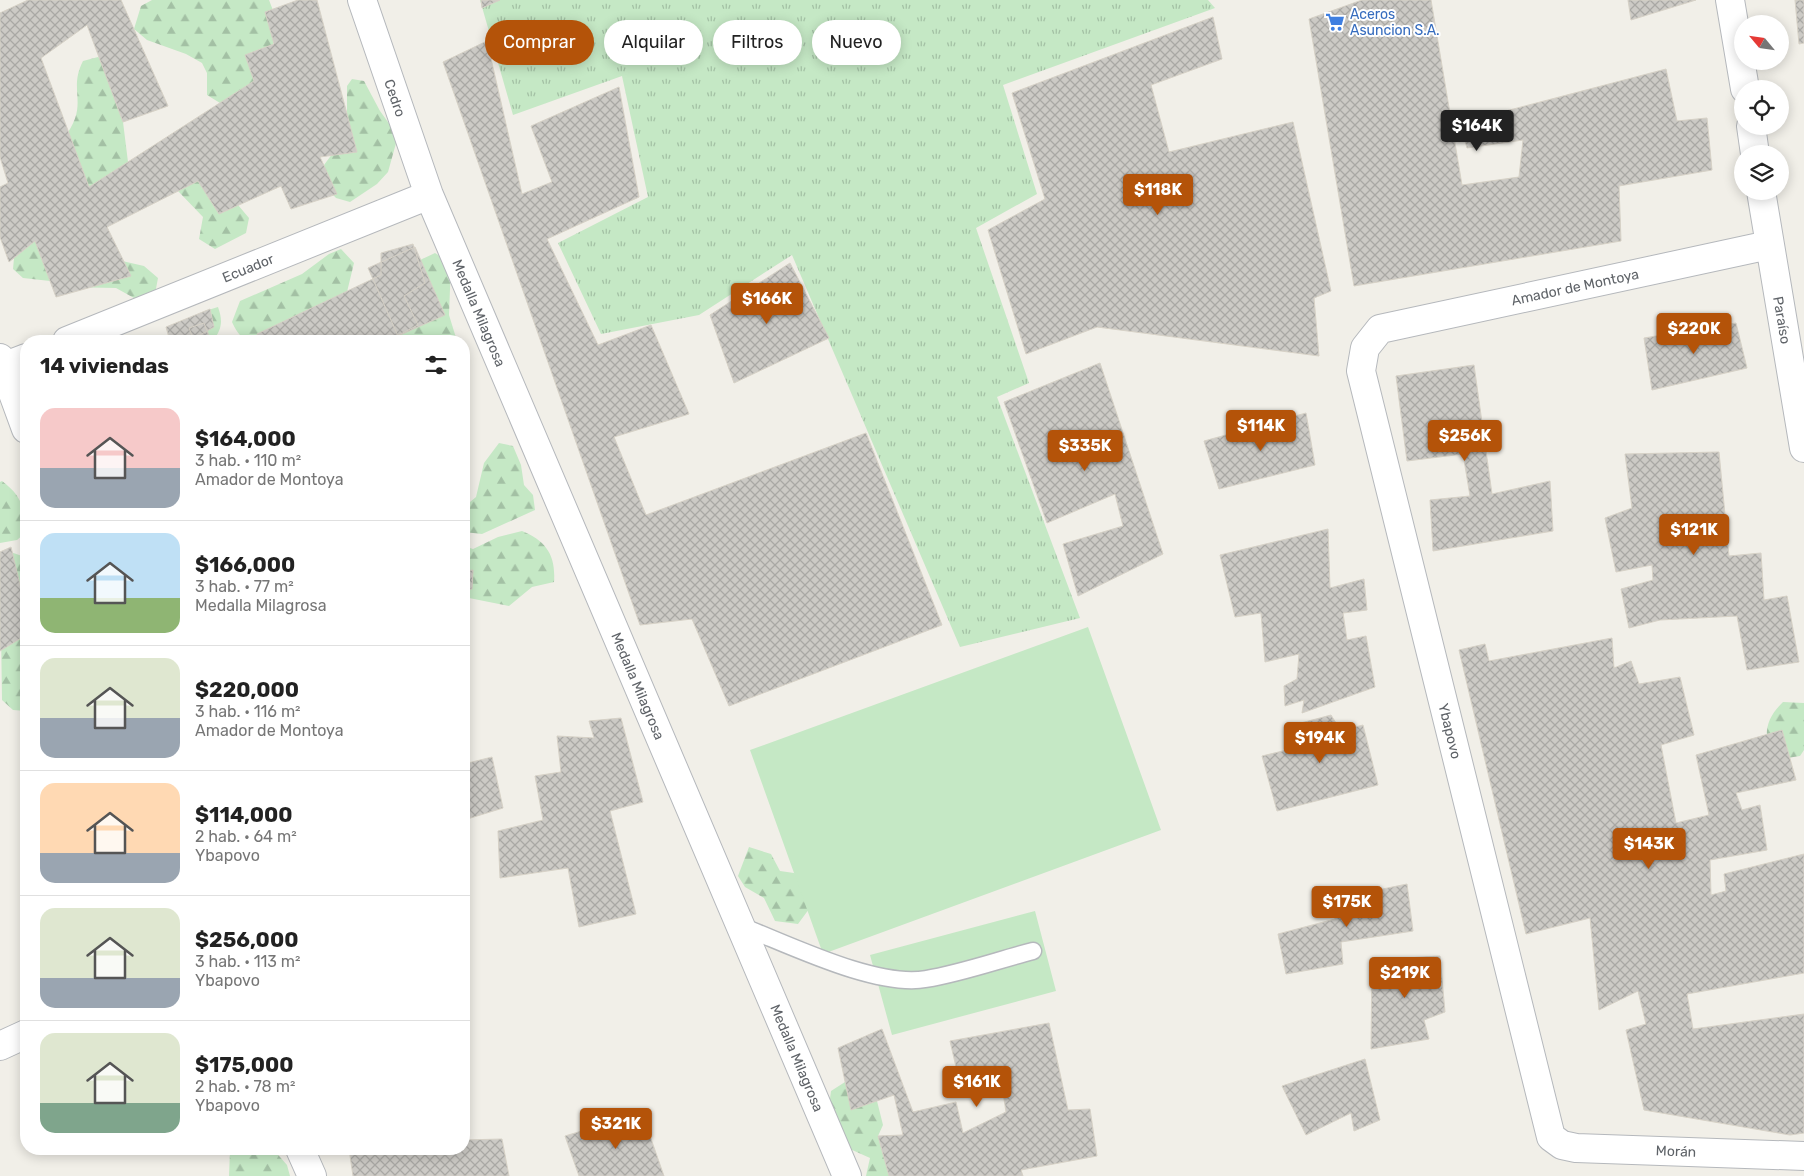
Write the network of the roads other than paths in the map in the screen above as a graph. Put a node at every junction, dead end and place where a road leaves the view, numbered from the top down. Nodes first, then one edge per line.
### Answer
1 (362, 0) edge
2 (1730, 0) edge
3 (1743, 80) edge
4 (429, 195) junction
5 (1762, 200) edge
6 (1769, 245) junction
7 (1380, 329) joint
8 (82, 335) edge
9 (7, 363) edge
10 (20, 408) edge
11 (1804, 448) edge
12 (741, 926) junction
13 (1033, 951) dead end
14 (20, 1037) edge
15 (0, 1046) edge
16 (1550, 1137) joint
17 (303, 1155) edge
18 (1804, 1156) edge
19 (312, 1176) edge
20 (847, 1176) edge

1 - 4 street, Cedro
2 - 3 street
4 - 8 street, Ecuador
4 - 12 street, Medalla Milagrosa
5 - 6 street, Paraíso
6 - 7 street, Amador de Montoya
6 - 11 street, Paraíso
7 - 16 street, Ybapovo
9 - 10 street
12 - 13 lane
12 - 20 street, Medalla Milagrosa
14 - 15 street
16 - 18 street, Morán
17 - 19 street

